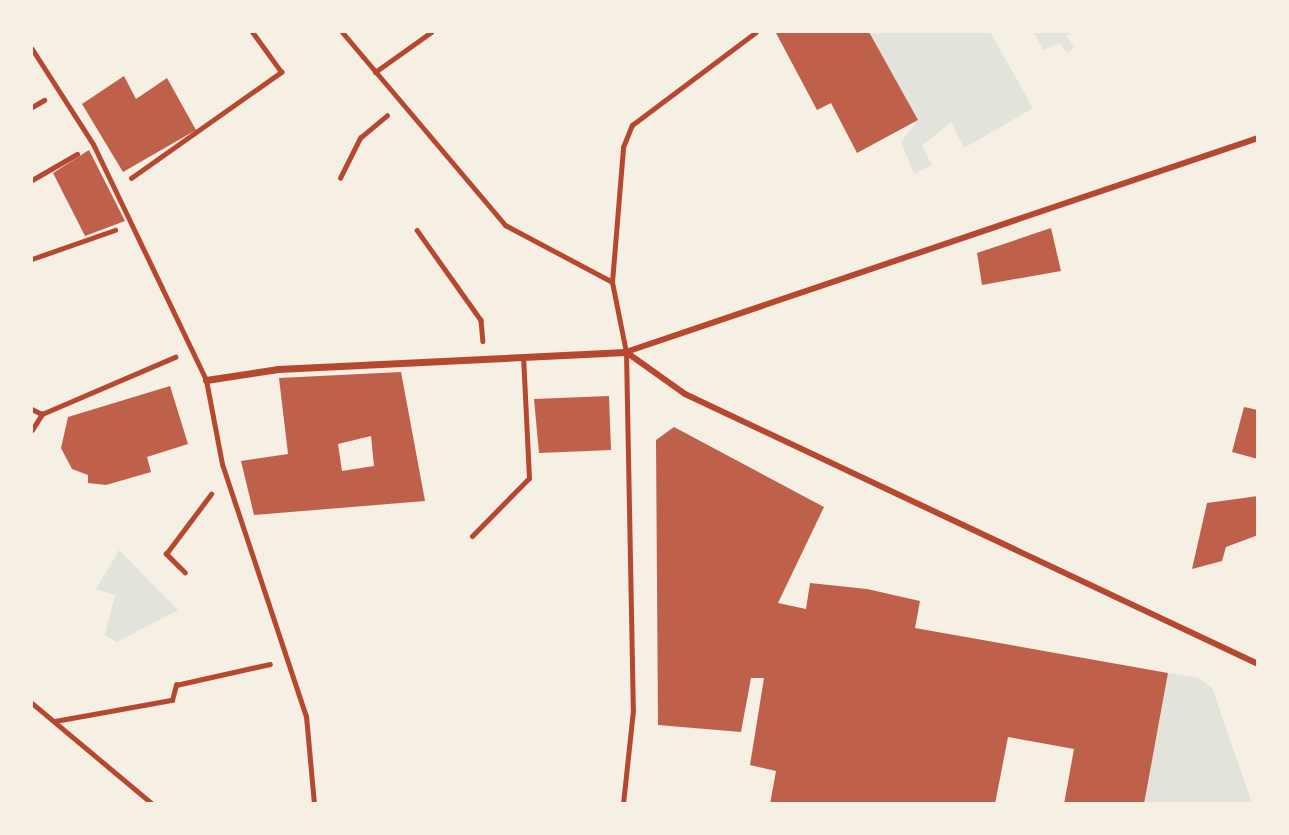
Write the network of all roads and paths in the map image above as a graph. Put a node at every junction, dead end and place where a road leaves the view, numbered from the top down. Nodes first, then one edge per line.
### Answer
1 (253, 32) edge
2 (342, 32) edge
3 (431, 32) edge
4 (756, 32) edge
5 (32, 49) edge
6 (375, 72) junction
7 (401, 103) junction
8 (1258, 138) edge
9 (93, 144) junction
10 (340, 178) dead end
11 (32, 180) edge
12 (116, 188) junction
13 (132, 223) junction
14 (417, 230) dead end
15 (32, 259) edge
16 (612, 282) junction
17 (190, 351) junction
18 (626, 352) junction
19 (523, 356) junction
20 (484, 359) junction
21 (206, 380) junction
22 (32, 409) edge
23 (42, 414) junction
24 (32, 430) edge
25 (222, 464) junction
26 (472, 536) dead end
27 (185, 573) dead end
28 (284, 660) junction
29 (1258, 664) edge
30 (32, 703) edge
31 (55, 721) junction
32 (153, 803) edge
33 (314, 803) edge
34 (623, 803) edge

1 - 12 path
2 - 6 lane
3 - 6 lane
4 - 16 lane
5 - 9 lane
6 - 7 lane
7 - 10 path
7 - 16 lane
8 - 18 street
9 - 11 path
9 - 12 lane
12 - 13 lane
13 - 15 path
13 - 17 lane
14 - 20 path
16 - 18 lane
17 - 21 lane
17 - 23 path
18 - 19 street
18 - 29 street
18 - 34 lane
19 - 20 street
19 - 26 lane
20 - 21 street
21 - 25 lane
22 - 23 path
23 - 24 path
25 - 27 path
25 - 28 lane
28 - 31 path
28 - 33 lane
30 - 31 path
31 - 32 path

